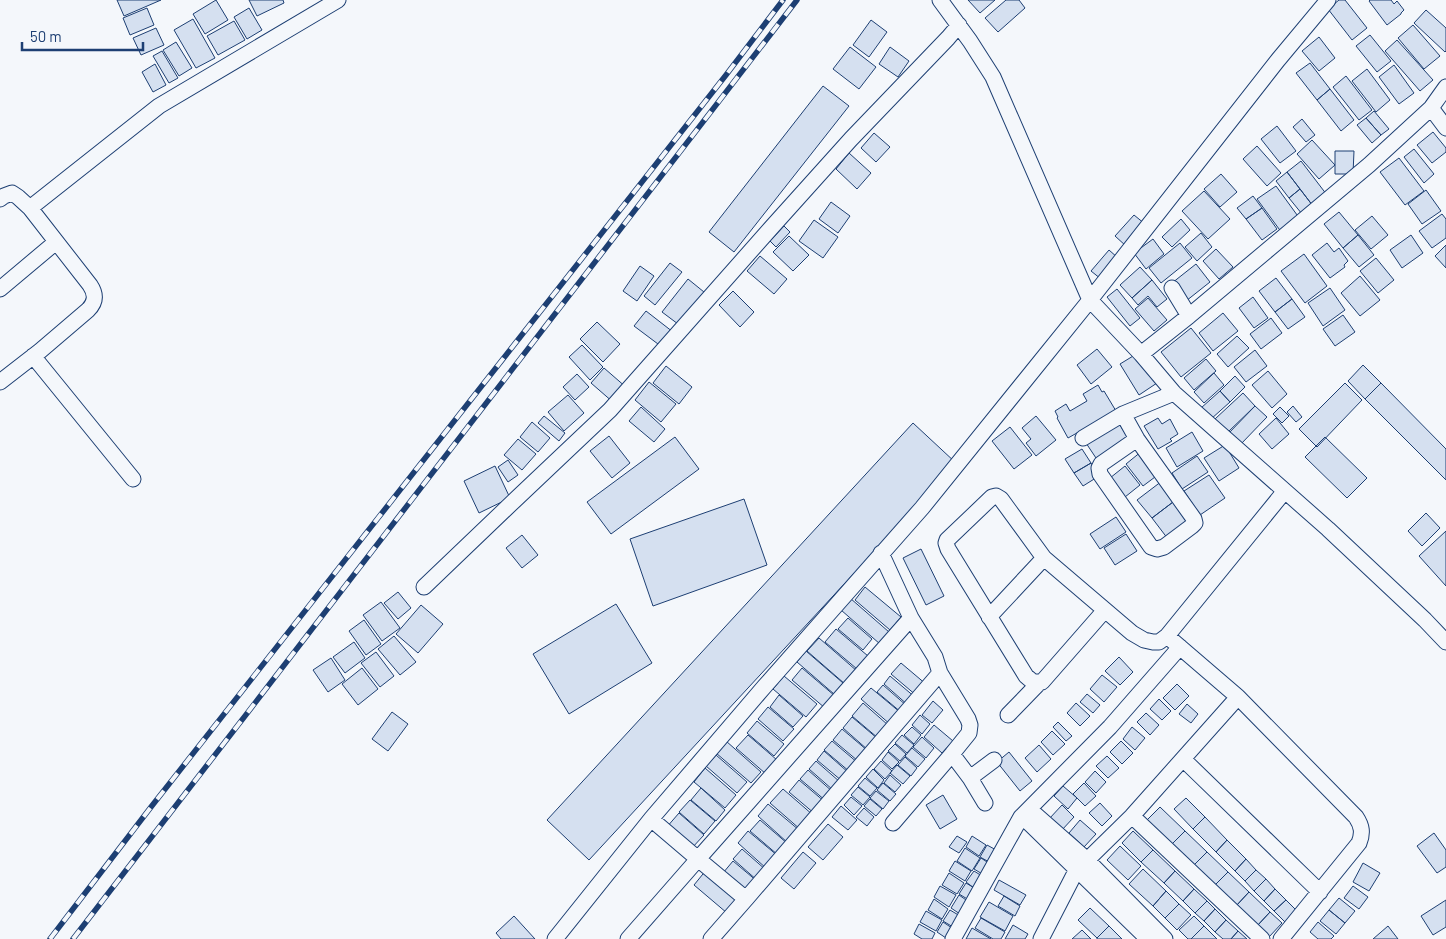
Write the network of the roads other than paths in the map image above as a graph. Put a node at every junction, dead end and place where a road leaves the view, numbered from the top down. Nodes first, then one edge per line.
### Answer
1 (338, 0) edge
2 (940, 0) edge
3 (1328, 0) edge
4 (959, 25) junction
5 (1446, 87) edge
6 (1431, 108) junction
7 (1446, 128) edge
8 (0, 199) edge
9 (30, 208) junction
10 (56, 242) junction
11 (1172, 288) dead end
12 (0, 289) edge
13 (1090, 300) junction
14 (1190, 316) junction
15 (1141, 354) junction
16 (34, 356) junction
17 (0, 382) edge
18 (1174, 393) junction
19 (1123, 414) junction
20 (1083, 438) dead end
21 (1138, 439) junction
22 (134, 479) dead end
23 (1284, 492) junction
24 (881, 553) junction
25 (1044, 558) junction
26 (424, 587) dead end
27 (1105, 610) junction
28 (989, 617) junction
29 (912, 618) junction
30 (1167, 636) junction
31 (1446, 642) edge
32 (1180, 646) junction
33 (940, 673) junction
34 (1039, 683) junction
35 (1238, 698) junction
36 (1008, 715) dead end
37 (952, 754) junction
38 (1183, 759) junction
39 (994, 760) dead end
40 (970, 778) junction
41 (985, 803) dead end
42 (1025, 813) junction
43 (1132, 816) junction
44 (651, 819) junction
45 (893, 823) dead end
46 (698, 858) junction
47 (1082, 865) junction
48 (1320, 892) junction
49 (746, 899) junction
50 (555, 939) edge
51 (628, 939) edge
52 (711, 939) edge
53 (953, 939) edge
54 (1041, 939) edge
55 (1148, 939) edge
56 (1165, 939) edge
57 (1262, 939) edge
58 (1281, 939) edge

1 - 9 street
2 - 4 street
3 - 13 street
4 - 13 street
4 - 26 street
5 - 6 street
6 - 7 street
6 - 14 street
8 - 9 street
9 - 10 street
10 - 12 street
10 - 16 street
11 - 14 street
13 - 15 street
13 - 24 street
14 - 15 street
15 - 18 street
16 - 17 street
16 - 22 street
18 - 19 street
18 - 23 street
19 - 20 street
19 - 21 street
21 - 21 street
23 - 30 street
23 - 31 street
24 - 29 street
24 - 44 street
25 - 27 street
25 - 28 street
25 - 28 street
27 - 30 street
27 - 34 street
28 - 34 street
29 - 33 street
29 - 46 street
30 - 32 street
32 - 35 street
32 - 42 street
33 - 37 street
33 - 49 street
34 - 36 street
35 - 38 street
35 - 48 street
37 - 40 street
37 - 45 street
38 - 43 street
38 - 48 street
39 - 40 street
40 - 41 street
42 - 47 street
42 - 53 street
43 - 47 street
43 - 57 street
44 - 46 street
44 - 50 street
46 - 49 street
46 - 51 street
47 - 54 street
47 - 55 street
47 - 56 street
48 - 58 street
49 - 52 street

